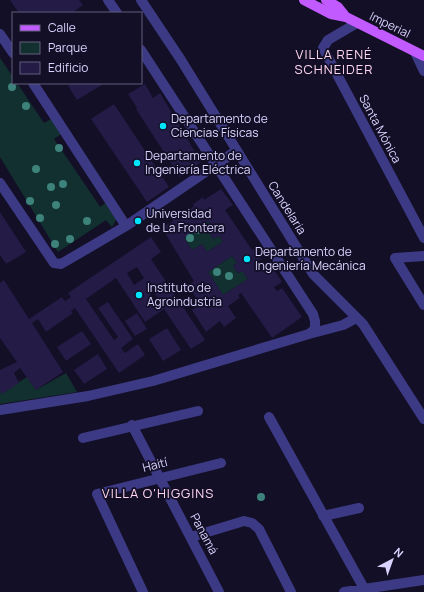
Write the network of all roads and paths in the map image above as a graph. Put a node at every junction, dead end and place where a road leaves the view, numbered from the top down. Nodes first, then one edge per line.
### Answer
1 (108, 0) edge
2 (142, 0) edge
3 (304, 0) edge
4 (326, 0) edge
5 (116, 12) edge
6 (346, 17) junction
7 (357, 23) junction
8 (0, 34) edge
9 (12, 52) edge
10 (142, 52) edge
11 (420, 54) edge
12 (424, 70) edge
13 (34, 84) edge
14 (236, 151) junction
15 (216, 166) junction
16 (0, 182) edge
17 (126, 226) junction
18 (424, 238) edge
19 (424, 256) edge
20 (424, 305) edge
21 (356, 318) junction
22 (309, 334) junction
23 (0, 410) edge
24 (198, 411) dead end
25 (269, 417) dead end
26 (424, 419) edge
27 (132, 425) junction
28 (83, 438) dead end
29 (221, 463) dead end
30 (159, 477) junction
31 (359, 508) dead end
32 (323, 516) junction
33 (191, 537) junction
34 (424, 580) edge
35 (365, 590) edge
36 (143, 592) edge
37 (220, 592) edge
38 (291, 592) edge
39 (344, 592) edge

1 - 5 street
2 - 14 street, Candelaria
3 - 6 main road, Imperial
4 - 6 main road, Imperial
6 - 7 main road, Imperial
7 - 11 main road, Imperial
7 - 18 street, Santa Mónica
8 - 9 street
10 - 15 street
11 - 12 street
13 - 17 street
14 - 15 street
14 - 21 street, Candelaria
15 - 17 street
15 - 22 street
16 - 17 street
19 - 20 street
21 - 22 street
21 - 26 street, Candelaria
22 - 23 street
24 - 27 street
25 - 32 street
27 - 28 street
27 - 30 street, Panamá
29 - 30 street, Haití
30 - 33 street, Panamá
30 - 36 street, Haití
31 - 32 street
32 - 35 street
33 - 37 street, Panamá
33 - 38 street
34 - 35 street
35 - 39 street

